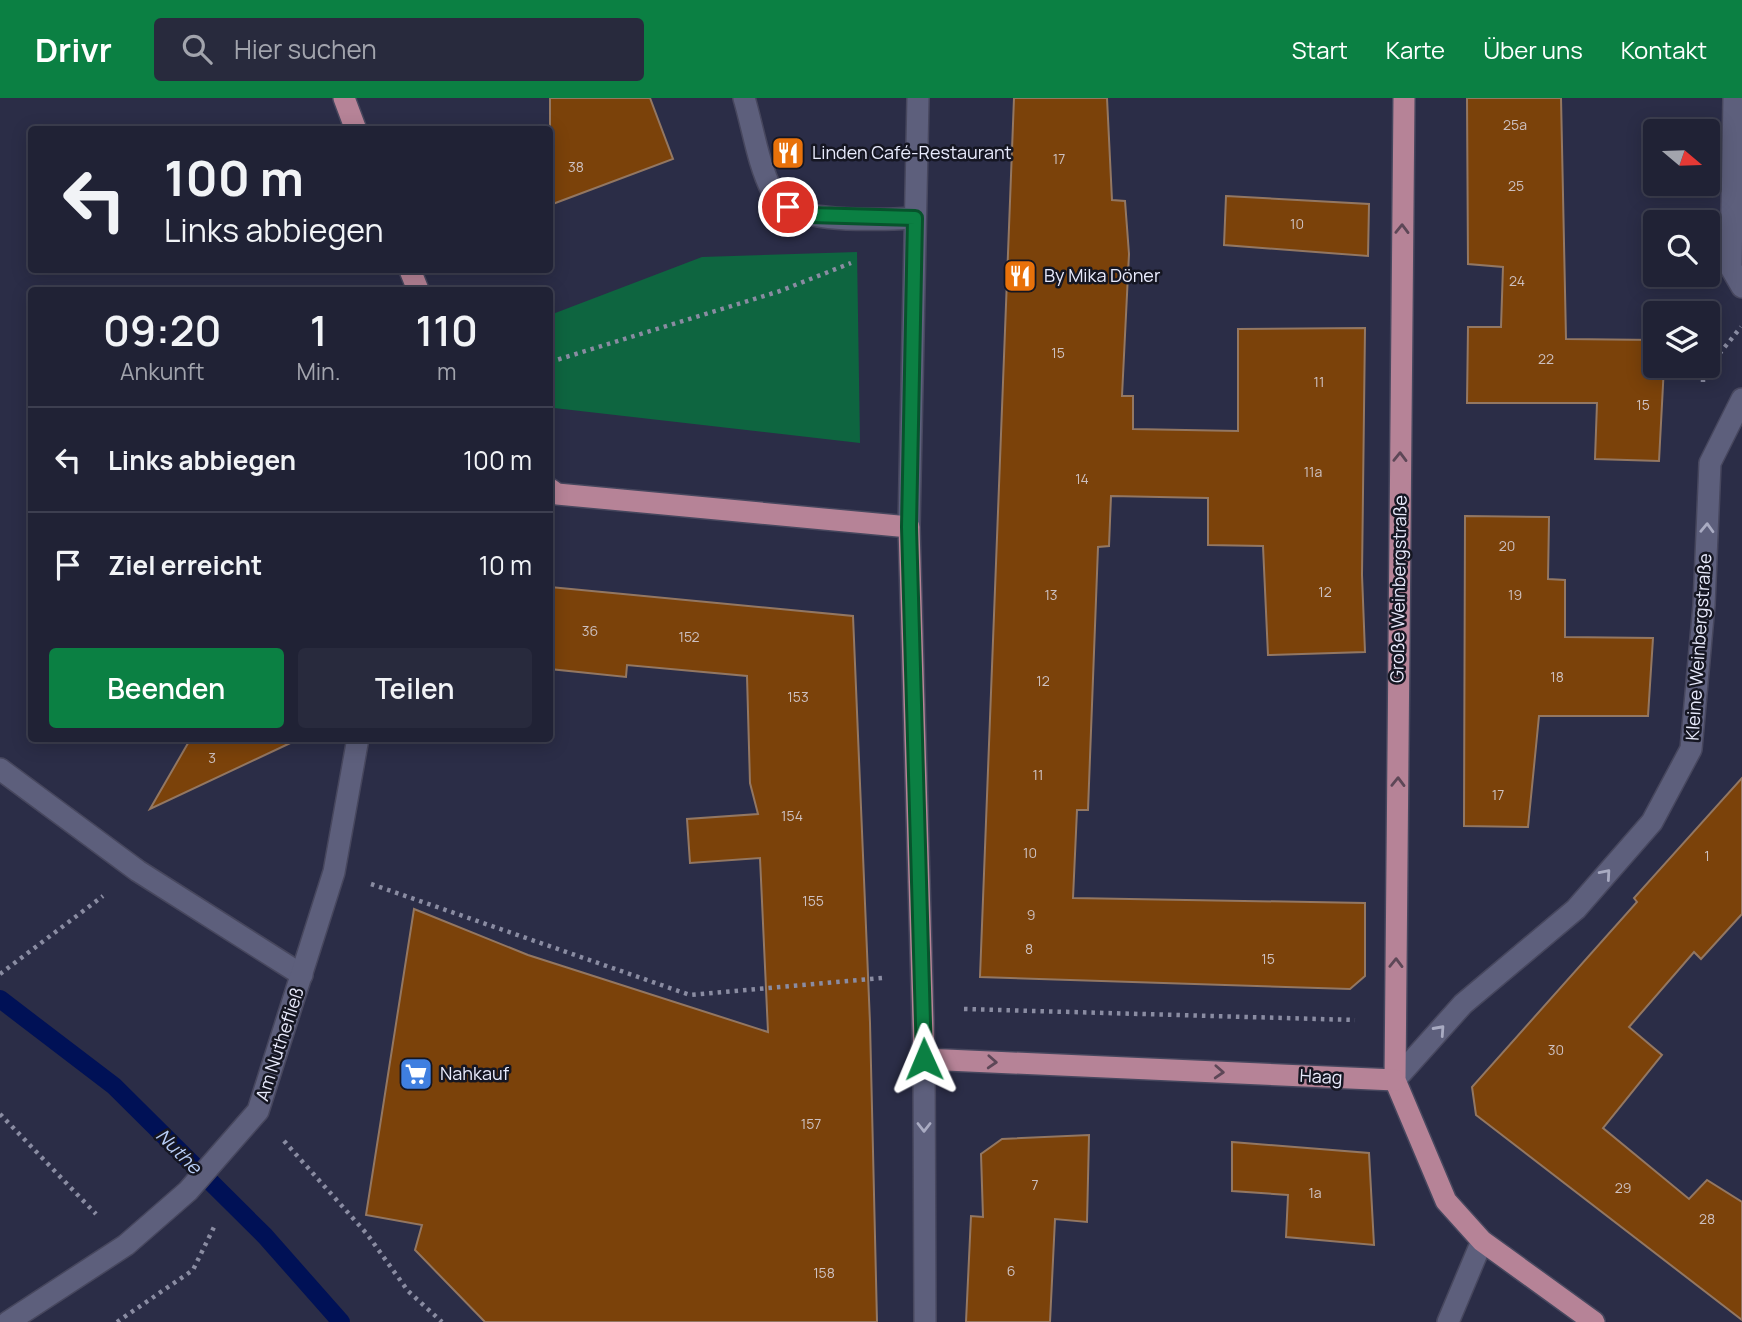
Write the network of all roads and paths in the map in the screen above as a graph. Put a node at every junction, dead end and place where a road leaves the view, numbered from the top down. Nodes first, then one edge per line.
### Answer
1 (344, 98) edge
2 (744, 98) edge
3 (918, 98) edge
4 (1404, 98) edge
5 (1734, 98) edge
6 (354, 126) edge
7 (915, 218) junction
8 (853, 262) dead end
9 (1742, 286) edge
10 (1742, 327) edge
11 (553, 361) edge
12 (1702, 388) dead end
13 (1742, 398) edge
14 (553, 491) edge
15 (909, 527) junction
16 (357, 742) edge
17 (0, 769) edge
18 (138, 871) junction
19 (364, 882) dead end
20 (0, 974) edge
21 (302, 975) junction
22 (922, 975) junction
23 (923, 1007) junction
24 (1395, 1022) junction
25 (924, 1059) junction
26 (1395, 1080) junction
27 (258, 1111) junction
28 (0, 1114) edge
29 (217, 1221) dead end
30 (1482, 1241) junction
31 (126, 1245) junction
32 (8, 1322) edge
33 (117, 1322) edge
34 (442, 1322) edge
35 (925, 1322) edge
36 (1448, 1322) edge
37 (1594, 1322) edge

1 - 6 main road
2 - 7 street
3 - 7 street
24 -> 4 main road, Große Weinbergstraße
5 - 9 street
7 - 15 street
8 - 11 path
10 - 12 path
26 -> 13 street, Kleine Weinbergstraße
14 - 15 main road
15 - 22 main road
16 - 21 street, Am Nuthefließ
17 - 18 street
18 - 20 path
18 - 21 street
19 - 22 path
21 - 27 street, Am Nuthefließ
22 - 23 main road
23 - 24 path
23 - 25 main road
24 - 26 main road, Große Weinbergstraße
25 -> 26 main road, Haag
25 -> 35 street
26 - 30 main road
27 - 31 street, Am Nuthefließ
27 - 34 path
28 - 31 path
29 - 33 path
30 - 36 street
30 - 37 main road
31 - 32 street, Am Nuthefließ

